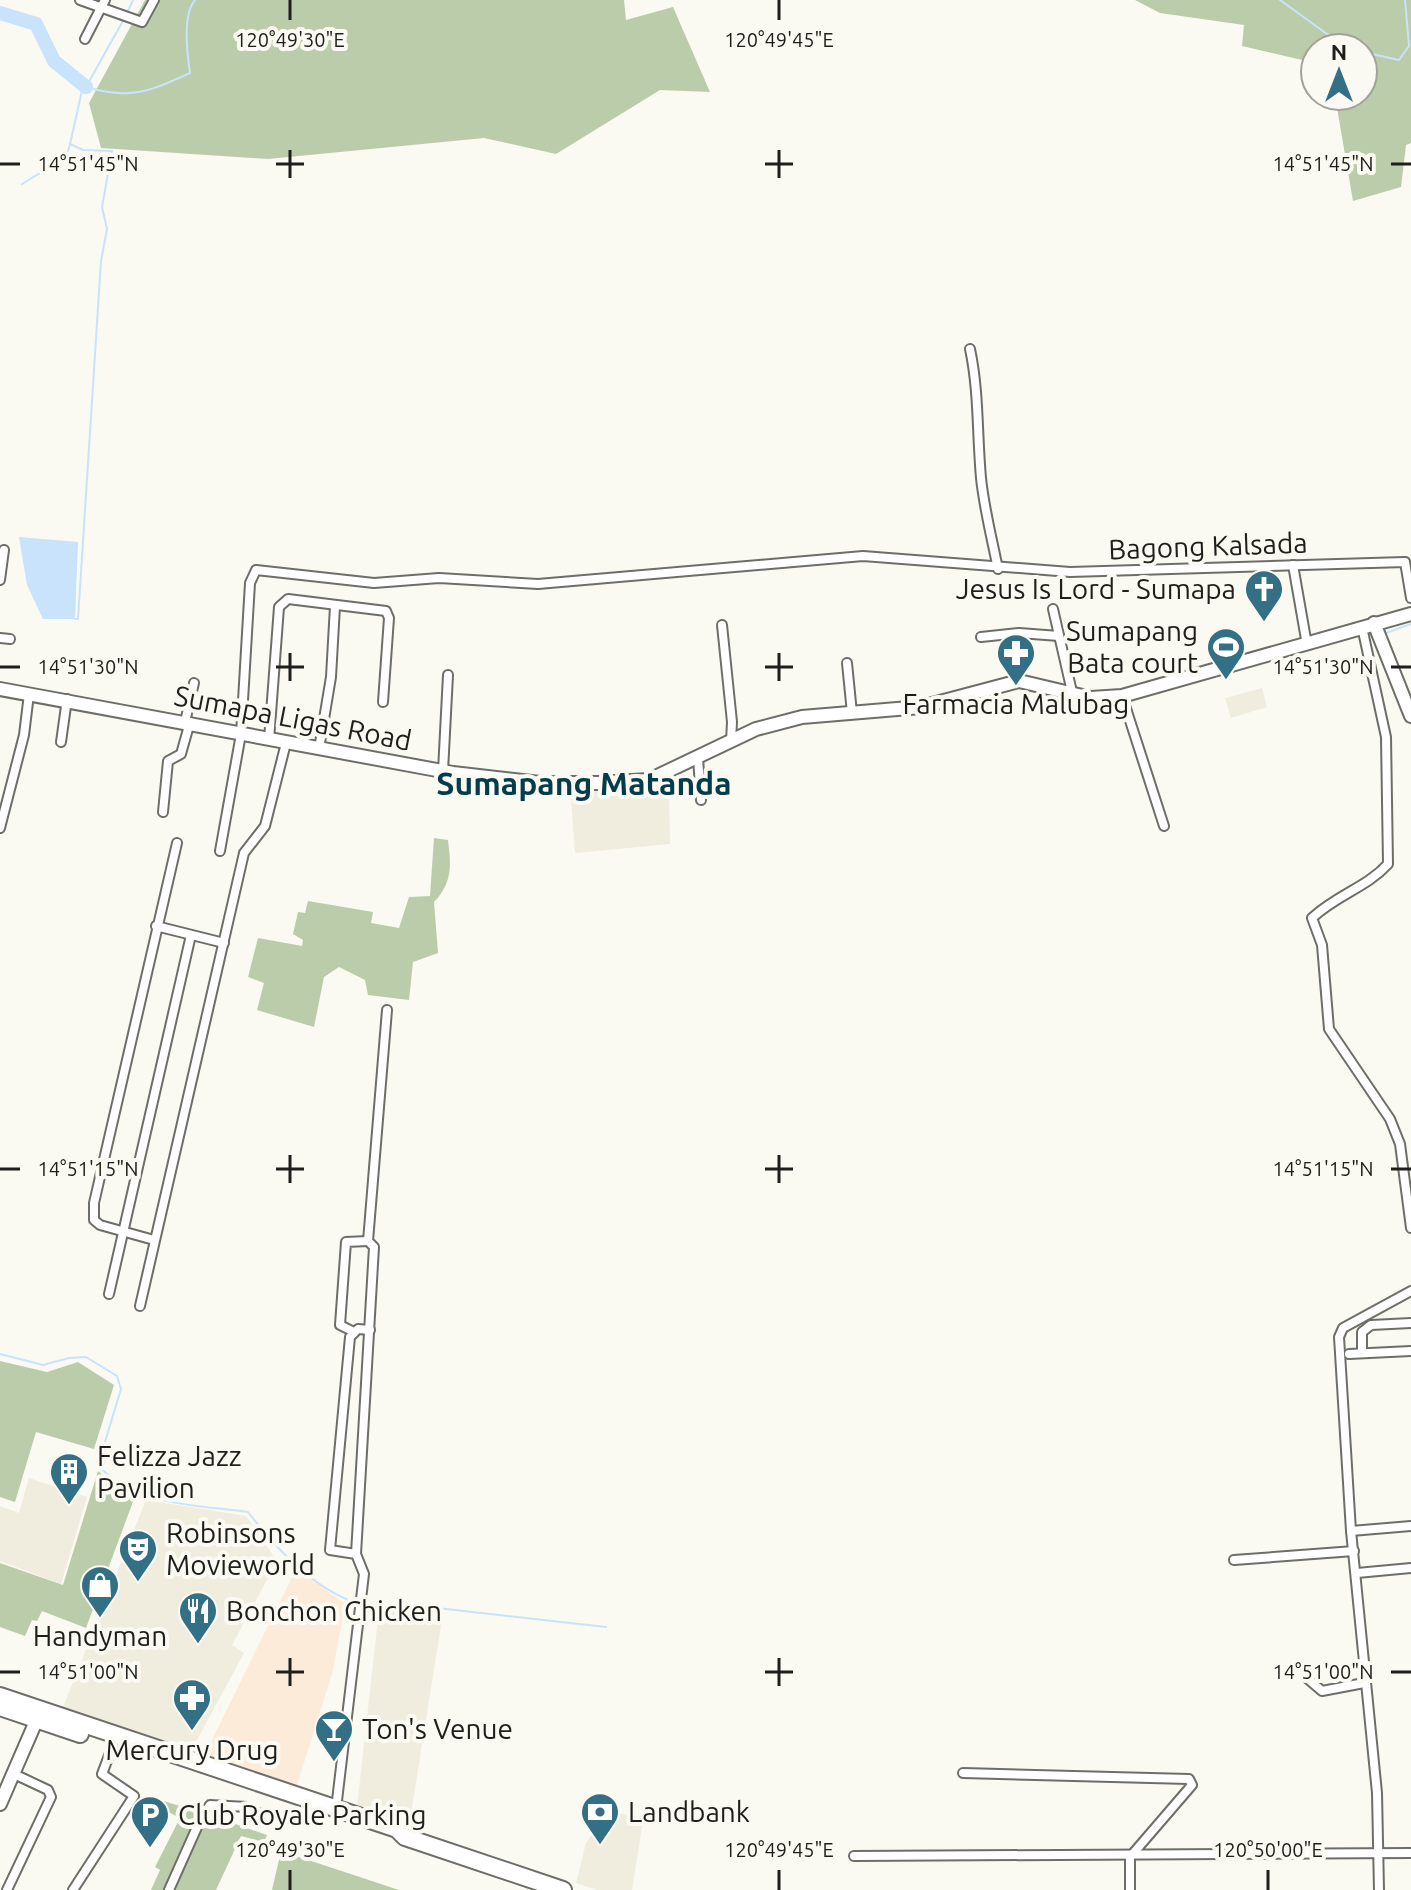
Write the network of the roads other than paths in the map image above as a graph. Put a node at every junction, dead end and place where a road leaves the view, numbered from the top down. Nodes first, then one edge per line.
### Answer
1 (80, 0) edge
2 (154, 0) edge
3 (103, 3) edge
4 (85, 39) dead end
5 (970, 349) dead end
6 (4, 550) dead end
7 (1293, 565) junction
8 (998, 569) junction
9 (0, 580) edge
10 (1411, 598) edge
11 (335, 606) junction
12 (1053, 609) dead end
13 (1411, 614) edge
14 (722, 625) dead end
15 (1368, 625) junction
16 (1059, 636) junction
17 (981, 637) dead end
18 (1307, 645) junction
19 (847, 663) dead end
20 (448, 675) dead end
21 (194, 683) dead end
22 (0, 689) edge
23 (1072, 692) junction
24 (29, 694) junction
25 (1122, 696) junction
26 (67, 699) junction
27 (383, 702) dead end
28 (852, 713) junction
29 (1411, 716) edge
30 (187, 722) junction
31 (241, 734) junction
32 (269, 740) junction
33 (731, 741) junction
34 (61, 742) dead end
35 (286, 743) junction
36 (319, 750) junction
37 (698, 758) junction
38 (443, 771) junction
39 (701, 800) dead end
40 (163, 812) dead end
41 (1164, 826) dead end
42 (0, 828) edge
43 (177, 843) dead end
44 (220, 851) dead end
45 (156, 926) junction
46 (191, 935) junction
47 (224, 943) junction
48 (387, 1010) dead end
49 (1411, 1138) edge
50 (1400, 1144) junction
51 (1411, 1228) edge
52 (125, 1232) junction
53 (154, 1240) junction
54 (368, 1241) junction
55 (1411, 1291) edge
56 (109, 1294) dead end
57 (140, 1306) dead end
58 (1411, 1323) edge
59 (370, 1330) junction
60 (352, 1331) junction
61 (1411, 1351) edge
62 (1362, 1353) junction
63 (1349, 1354) dead end
64 (1411, 1526) edge
65 (1351, 1531) junction
66 (1354, 1551) junction
67 (356, 1554) junction
68 (1234, 1560) dead end
69 (1411, 1568) edge
70 (1357, 1573) junction
71 (1308, 1679) dead end
72 (1364, 1683) junction
73 (0, 1696) edge
74 (0, 1707) edge
75 (38, 1714) junction
76 (113, 1745) junction
77 (158, 1754) junction
78 (963, 1773) dead end
79 (14, 1774) junction
80 (0, 1804) edge
81 (336, 1809) junction
82 (279, 1824) dead end
83 (405, 1837) junction
84 (1378, 1852) junction
85 (1411, 1853) edge
86 (854, 1856) dead end
87 (1130, 1857) junction
88 (7, 1890) edge
89 (73, 1890) edge
90 (169, 1890) edge
91 (563, 1890) edge
92 (1130, 1890) edge
93 (1379, 1890) edge

1 - 3 street
2 - 3 street
3 - 4 street
5 - 8 street
6 - 9 street
7 - 8 street, Bagong Kalsada
7 - 10 street, Bagong Kalsada
7 - 18 street
8 - 31 street, Bagong Kalsada
11 - 27 street
11 - 32 street
11 - 36 street
12 - 16 street
13 - 15 main road, Sumapa Ligas Road
14 - 33 street
15 - 18 main road, Sumapa Ligas Road
15 - 29 main road
15 - 50 street
16 - 17 street
16 - 23 street
18 - 25 main road, Sumapa Ligas Road
19 - 28 street
20 - 38 street
21 - 30 street
22 - 24 main road, Sumapa Ligas Road
23 - 25 main road, Sumapa Ligas Road
23 - 28 main road, Sumapa Ligas Road
24 - 26 main road, Sumapa Ligas Road
24 - 42 street
25 - 41 street
26 - 30 main road, Sumapa Ligas Road
26 - 34 street
28 - 33 main road, Sumapa Ligas Road
30 - 31 main road, Sumapa Ligas Road
30 - 40 street
31 - 32 main road, Sumapa Ligas Road
31 - 44 street
32 - 35 main road, Sumapa Ligas Road
33 - 37 main road, Sumapa Ligas Road
35 - 36 main road, Sumapa Ligas Road
35 - 47 street
36 - 38 main road, Sumapa Ligas Road
37 - 38 main road, Sumapa Ligas Road
37 - 39 street
43 - 45 street
45 - 46 street
45 - 52 street
46 - 47 street
46 - 52 street
47 - 53 street
48 - 54 street
49 - 50 street
50 - 51 street
52 - 53 street
52 - 56 street
53 - 57 street
54 - 59 street
54 - 60 street
55 - 65 street
58 - 62 street
59 - 60 street
59 - 67 street
60 - 67 street
61 - 62 street
62 - 63 street
64 - 65 street
65 - 66 street
66 - 68 street
66 - 70 street
67 - 81 street
69 - 70 street
70 - 72 street
71 - 72 street
72 - 84 street
73 - 75 highway
74 - 75 highway
75 - 76 highway
75 - 77 highway
75 - 79 main road
76 - 77 highway
76 - 89 street
77 - 81 highway
77 - 83 highway
78 - 87 street
79 - 80 main road
79 - 88 street
81 - 83 highway
82 - 90 street
83 - 91 highway
84 - 85 street
84 - 87 street
84 - 93 street
86 - 87 street
87 - 92 street

